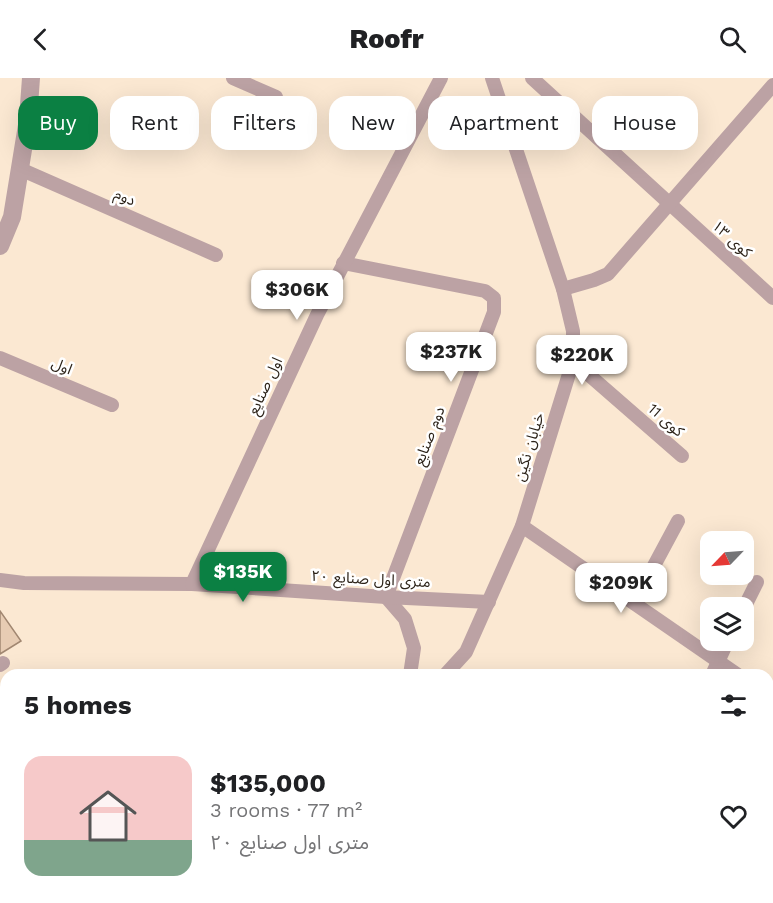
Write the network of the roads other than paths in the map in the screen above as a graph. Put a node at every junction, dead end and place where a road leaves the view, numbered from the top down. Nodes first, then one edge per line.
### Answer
1 (31, 78) edge
2 (233, 78) edge
3 (441, 78) edge
4 (492, 78) edge
5 (532, 78) edge
6 (773, 85) edge
7 (274, 96) edge
8 (20, 169) junction
9 (669, 204) junction
10 (0, 246) edge
11 (216, 255) dead end
12 (343, 263) junction
13 (563, 289) junction
14 (773, 298) edge
15 (0, 358) edge
16 (573, 361) junction
17 (112, 405) dead end
18 (682, 456) dead end
19 (678, 521) dead end
20 (522, 526) junction
21 (0, 580) edge
22 (757, 582) dead end
23 (192, 584) junction
24 (386, 597) junction
25 (750, 597) edge
26 (489, 602) junction
27 (634, 603) junction
28 (723, 651) edge
29 (718, 661) junction
30 (411, 669) edge
31 (450, 669) edge
32 (715, 669) edge
33 (729, 669) edge

1 - 8 street
2 - 7 street
3 - 12 street, اول صنایع
4 - 13 street, خیابان نگین
5 - 9 street, کوی ۱۳
6 - 9 street
8 - 10 street
8 - 11 street, دوم
9 - 13 street
9 - 14 street, کوی ۱۳
12 - 23 street, اول صنایع
12 - 24 street, دوم صنایع
13 - 16 street, خیابان نگین
15 - 17 street, اول
16 - 18 street, کوی 11
16 - 20 street, خیابان نگین
19 - 27 street
20 - 26 street, خیابان نگین
20 - 27 street
21 - 23 street, ۲۰ متری اول صنایع
22 - 25 street
23 - 24 street, ۲۰ متری اول صنایع
24 - 26 street, ۲۰ متری اول صنایع
24 - 30 street
26 - 31 street, خیابان نگین
27 - 29 street
28 - 29 street
29 - 32 street
29 - 33 street

